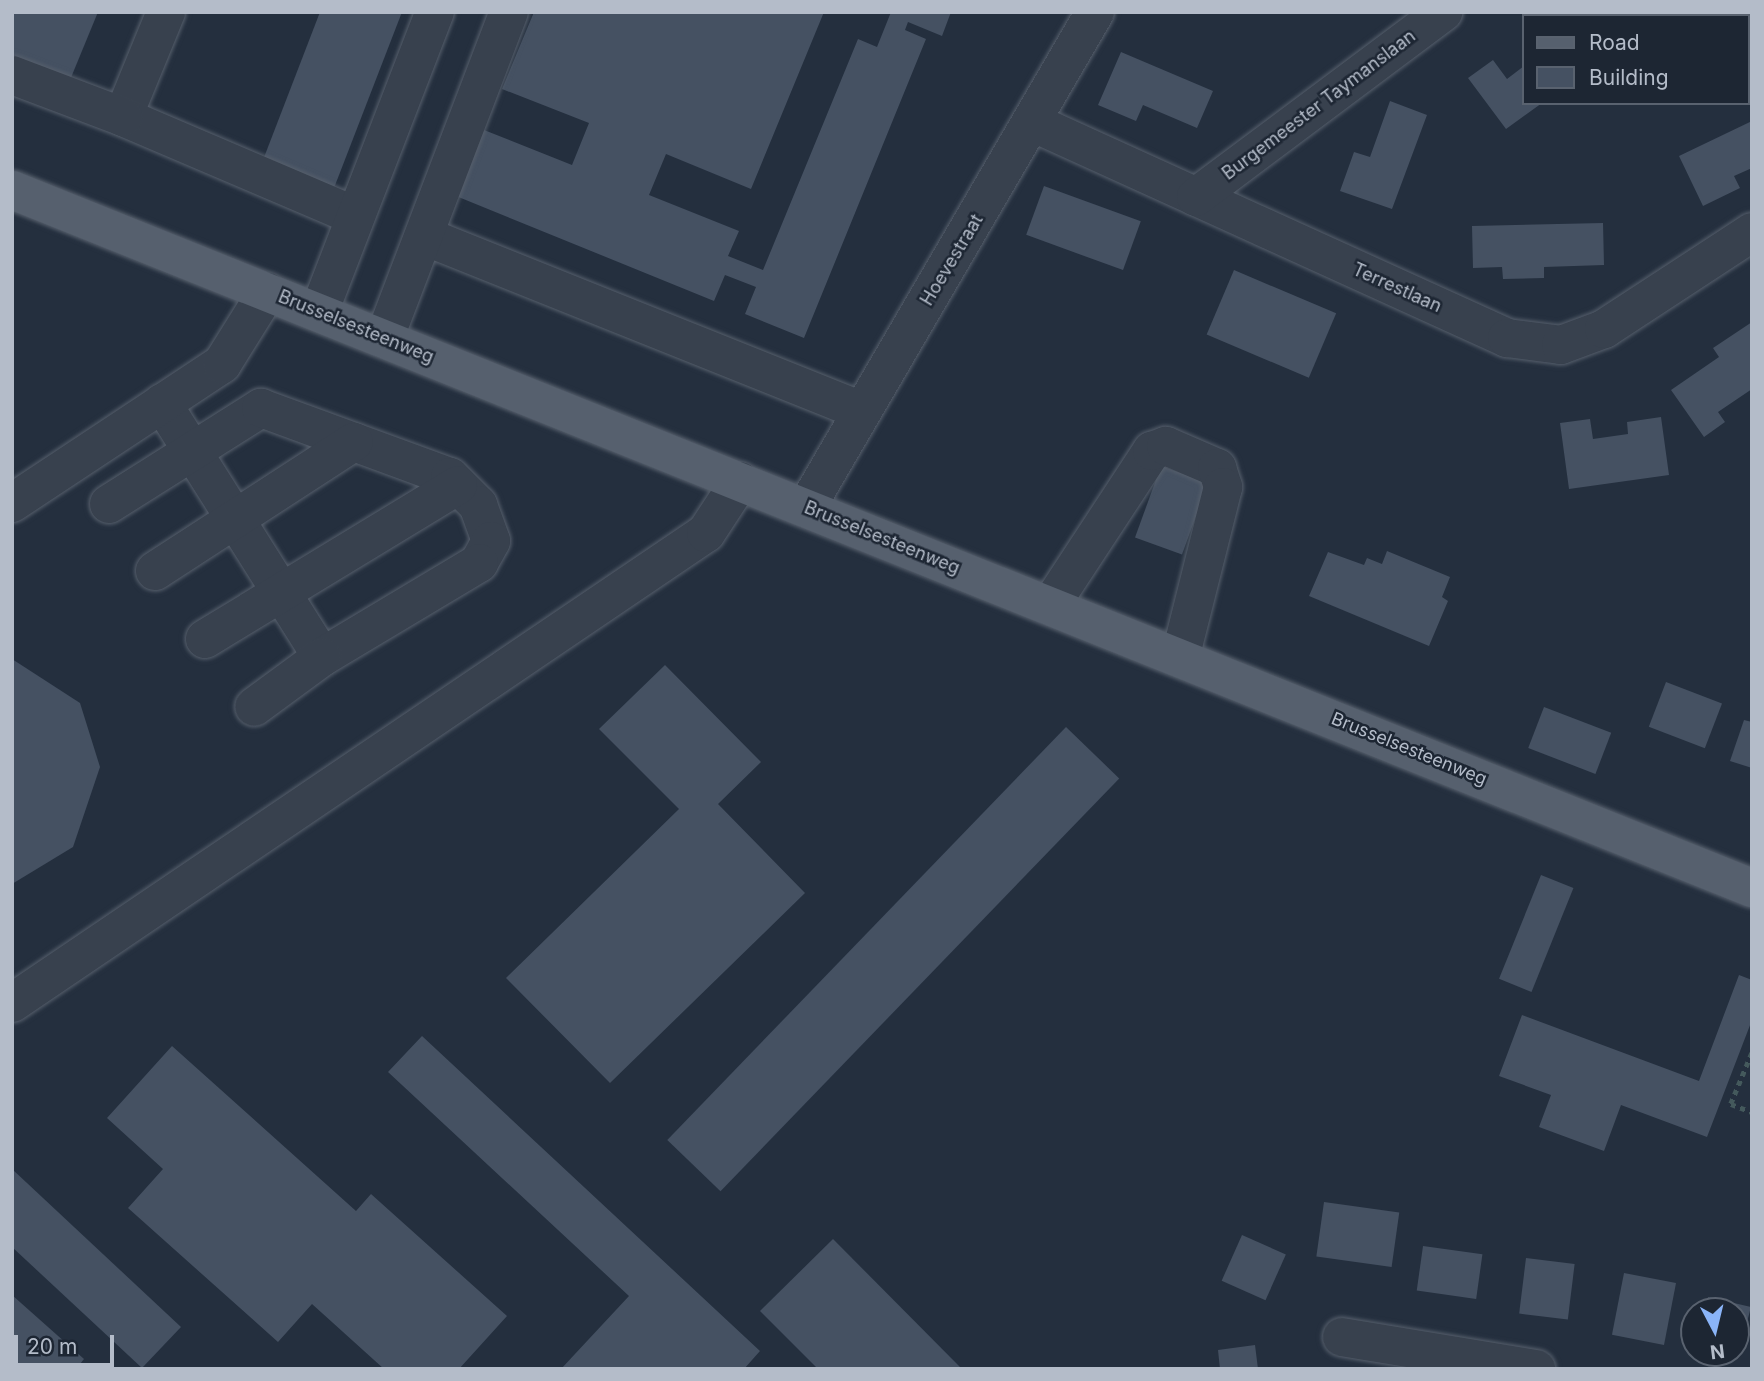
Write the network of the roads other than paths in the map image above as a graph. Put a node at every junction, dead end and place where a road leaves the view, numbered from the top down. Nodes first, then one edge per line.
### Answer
1 (166, 12) edge
2 (435, 12) edge
3 (509, 12) edge
4 (1095, 12) edge
5 (1443, 12) edge
6 (12, 75) edge
7 (123, 117) junction
8 (1034, 123) junction
9 (12, 190) edge
10 (1196, 197) junction
11 (353, 215) junction
12 (1752, 232) edge
13 (424, 236) junction
14 (267, 292) junction
15 (319, 312) junction
16 (384, 339) junction
17 (162, 403) junction
18 (861, 411) junction
19 (354, 442) junction
20 (193, 450) junction
21 (740, 481) junction
22 (458, 485) junction
23 (12, 503) edge
24 (109, 504) dead end
25 (806, 508) junction
26 (235, 519) junction
27 (155, 571) dead end
28 (282, 594) junction
29 (1050, 606) junction
30 (205, 639) dead end
31 (322, 657) junction
32 (1180, 658) junction
33 (254, 707) dead end
34 (1752, 888) edge
35 (12, 1003) edge
36 (1342, 1337) dead end
37 (1536, 1369) edge

1 - 7 street
2 - 11 street
3 - 13 street
4 - 8 street, Hoevestraat
5 - 10 street, Burgemeester Taymanslaan
6 - 7 street
7 - 11 street
8 - 10 street, Terrestlaan
8 - 18 street, Hoevestraat
9 - 14 main road, Brusselsesteenweg
10 - 12 street, Terrestlaan
11 - 15 street
13 - 16 street
13 - 18 street
14 - 15 main road, Brusselsesteenweg
14 - 17 street
15 - 16 main road, Brusselsesteenweg
16 - 21 main road, Brusselsesteenweg
17 - 20 street
17 - 23 street
18 - 25 street, Hoevestraat
19 - 20 street
19 - 22 street
19 - 26 street
20 - 24 street
20 - 26 street
21 - 25 main road, Brusselsesteenweg
21 - 35 street
22 - 28 street
22 - 31 street
25 - 29 main road, Brusselsesteenweg
26 - 27 street
26 - 28 street
28 - 30 street
28 - 31 street
29 - 32 main road, Brusselsesteenweg
29 - 32 street
31 - 33 street
32 - 34 main road, Brusselsesteenweg
36 - 37 street

